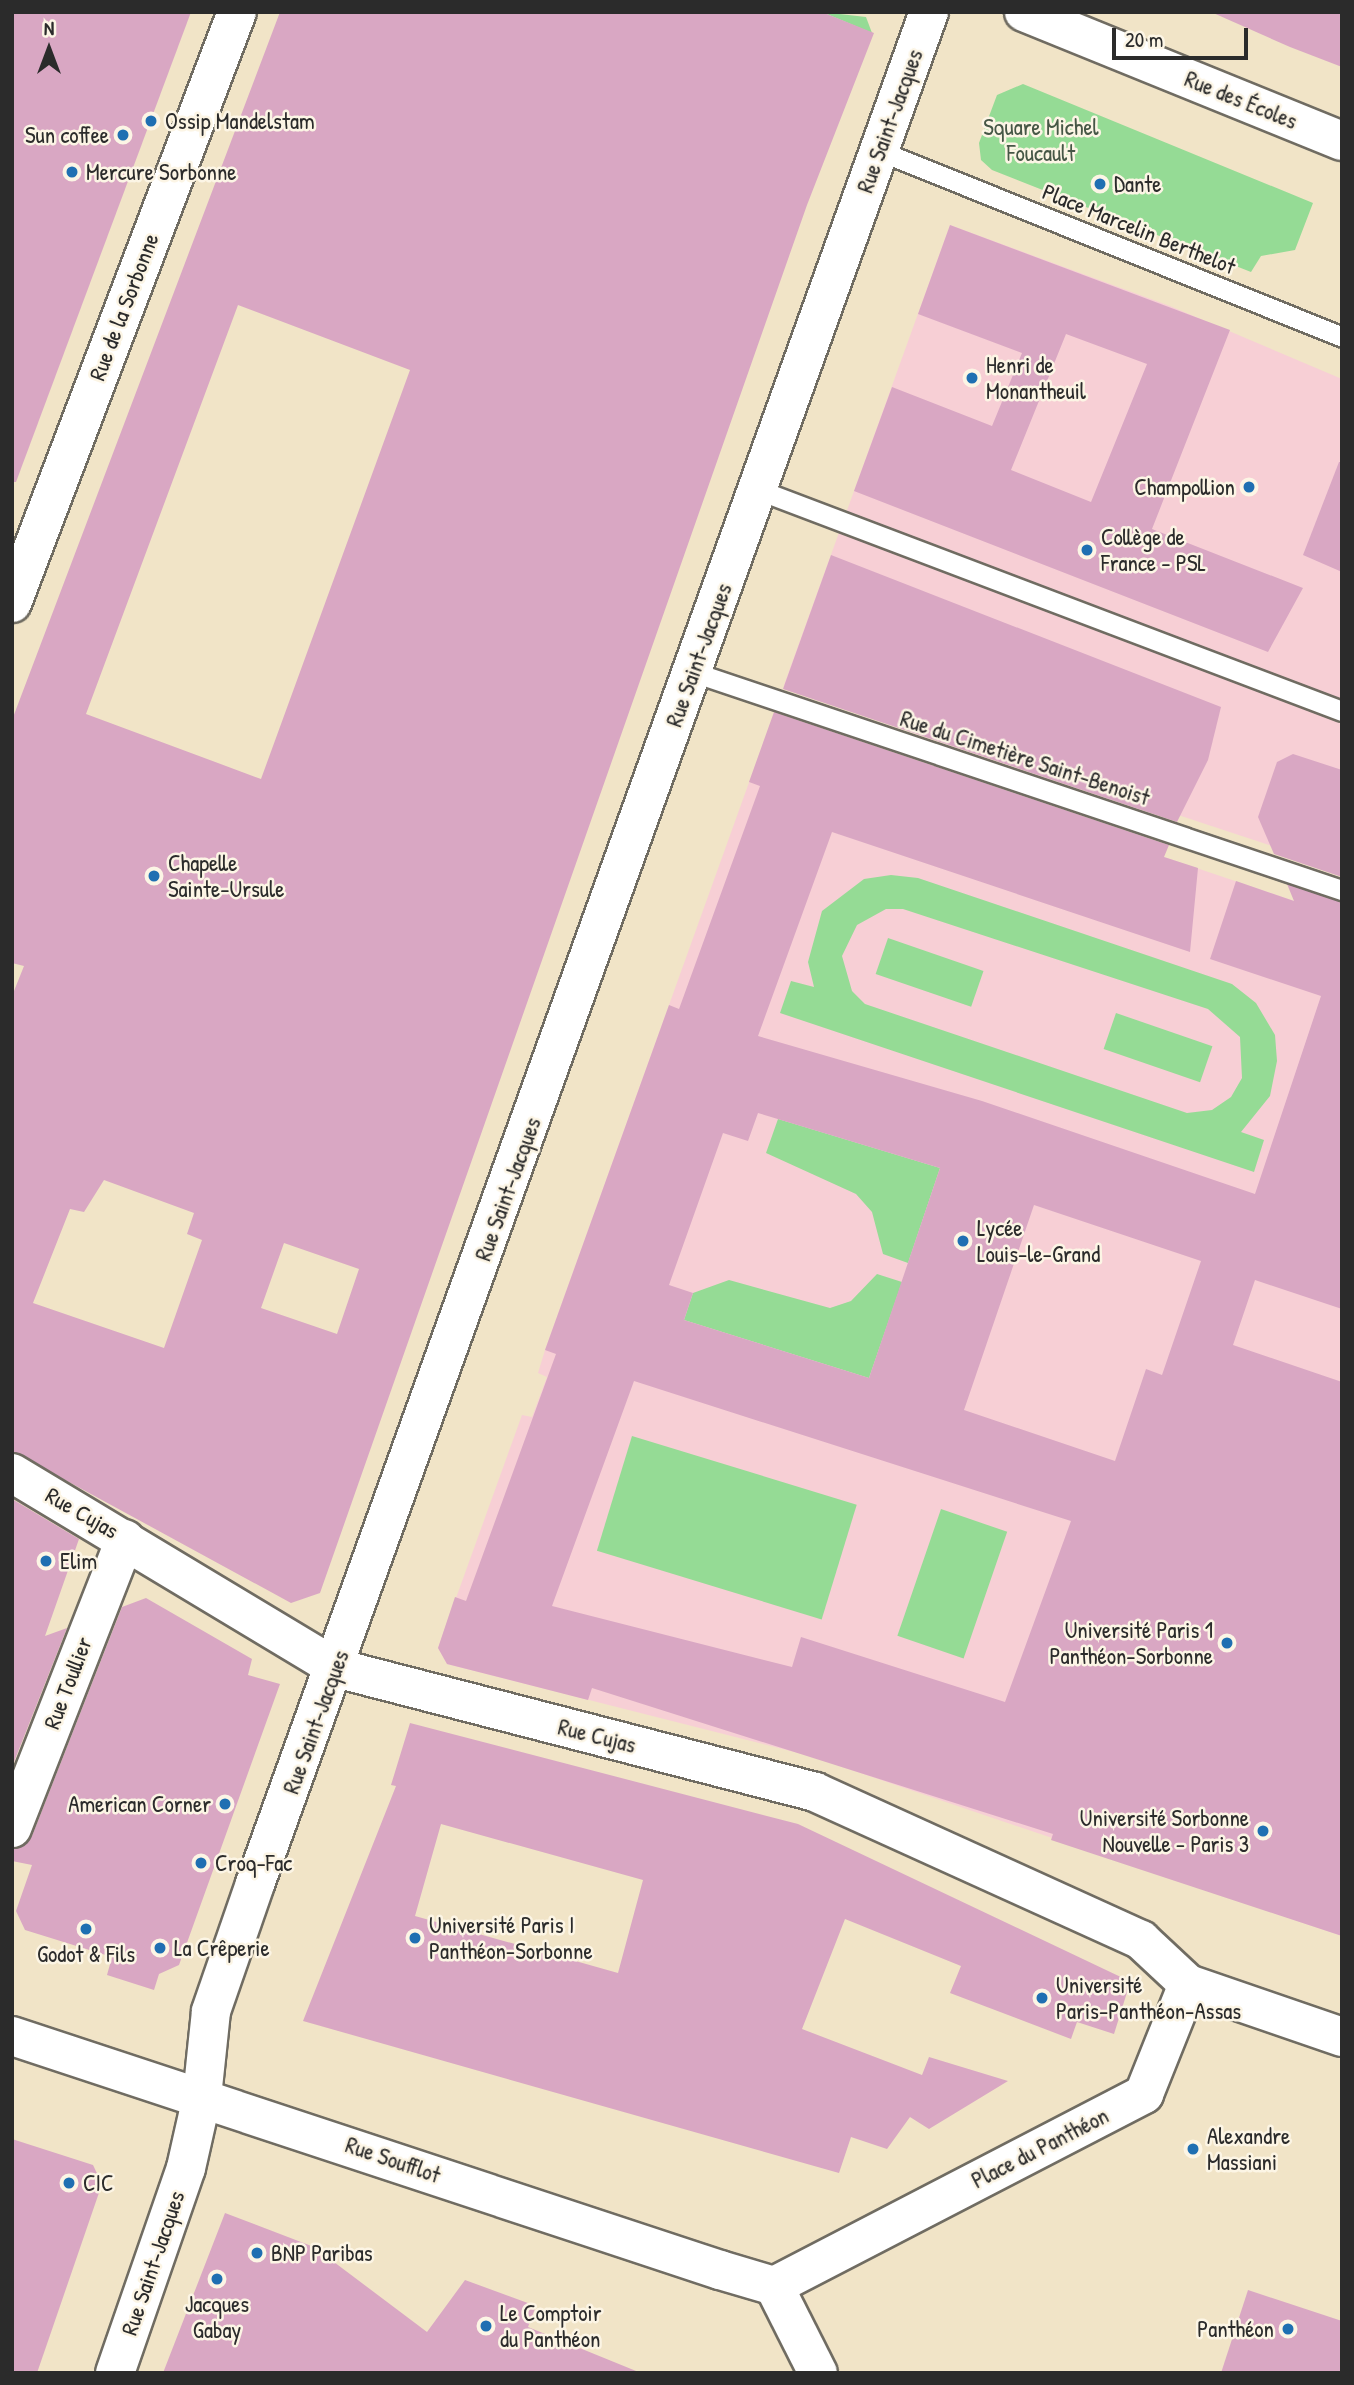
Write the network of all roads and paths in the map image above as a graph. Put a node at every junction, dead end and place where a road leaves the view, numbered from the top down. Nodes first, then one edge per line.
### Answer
1 (237, 12) edge
2 (929, 12) edge
3 (1024, 12) edge
4 (1342, 141) edge
5 (880, 152) junction
6 (1342, 337) edge
7 (759, 490) junction
8 (12, 603) edge
9 (693, 673) junction
10 (1342, 711) edge
11 (1342, 890) edge
12 (12, 1473) edge
13 (125, 1539) junction
14 (336, 1668) junction
15 (12, 1829) edge
16 (1188, 1984) junction
17 (12, 2036) edge
18 (1342, 2037) edge
19 (202, 2097) junction
20 (774, 2286) junction
21 (115, 2373) edge
22 (818, 2373) edge

1 - 8 street, Rue de la Sorbonne
2 - 5 street, Rue Saint-Jacques
3 - 4 street, Rue des Écoles
5 - 6 lane, Place Marcelin Berthelot
5 - 7 street, Rue Saint-Jacques
7 - 9 street, Rue Saint-Jacques
7 - 10 lane
9 - 11 lane, Rue du Cimetière Saint-Benoist
9 - 14 street, Rue Saint-Jacques
12 - 13 street, Rue Cujas
13 - 14 street, Rue Cujas
13 - 15 street, Rue Toullier
14 - 16 street, Rue Cujas
14 - 19 street, Rue Saint-Jacques
16 - 18 street
16 - 20 street, Place du Panthéon
17 - 19 street, Rue Soufflot
19 - 20 street, Rue Soufflot
19 - 21 street, Rue Saint-Jacques
20 - 22 street

